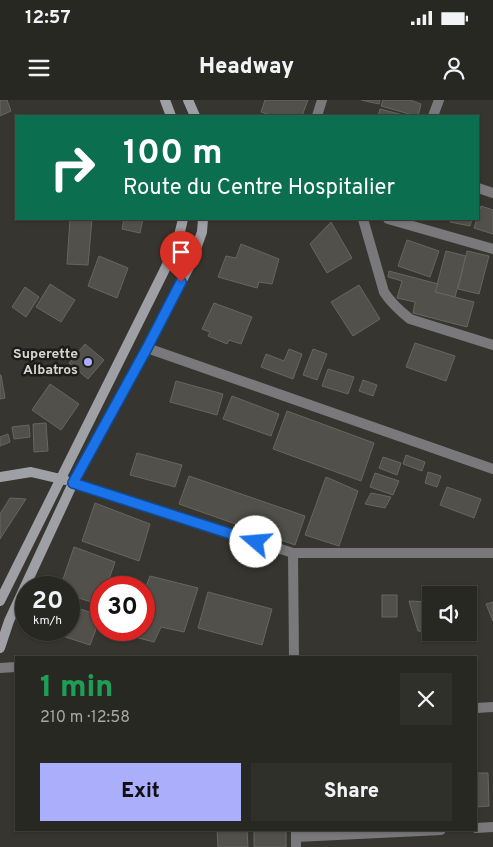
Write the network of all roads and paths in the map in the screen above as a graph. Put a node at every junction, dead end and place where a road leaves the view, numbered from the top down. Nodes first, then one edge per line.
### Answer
1 (188, 100) edge
2 (322, 100) edge
3 (439, 100) edge
4 (168, 102) edge
5 (171, 115) edge
6 (195, 115) edge
7 (317, 115) edge
8 (433, 115) edge
9 (479, 188) edge
10 (493, 193) edge
11 (183, 220) edge
12 (203, 220) edge
13 (363, 220) edge
14 (392, 220) edge
15 (493, 249) edge
16 (493, 345) edge
17 (147, 348) junction
18 (493, 469) edge
19 (0, 477) edge
20 (60, 479) junction
21 (73, 483) junction
22 (493, 553) edge
23 (293, 554) junction
24 (0, 601) edge
25 (0, 648) edge
26 (294, 656) edge
27 (15, 667) edge
28 (0, 668) edge
29 (493, 707) edge
30 (477, 708) edge
31 (493, 827) edge
32 (477, 828) edge
33 (423, 831) edge
34 (296, 838) edge

1 - 6 street
2 - 7 street
3 - 8 street
4 - 5 street
9 - 10 street
11 - 20 street
12 - 17 street
13 - 16 street
14 - 15 street
17 - 18 street
17 - 21 street
19 - 20 street
20 - 21 street
20 - 24 street
21 - 23 street
21 - 25 street
22 - 23 street
23 - 26 street
27 - 28 street
29 - 30 street
31 - 32 street
33 - 34 street

